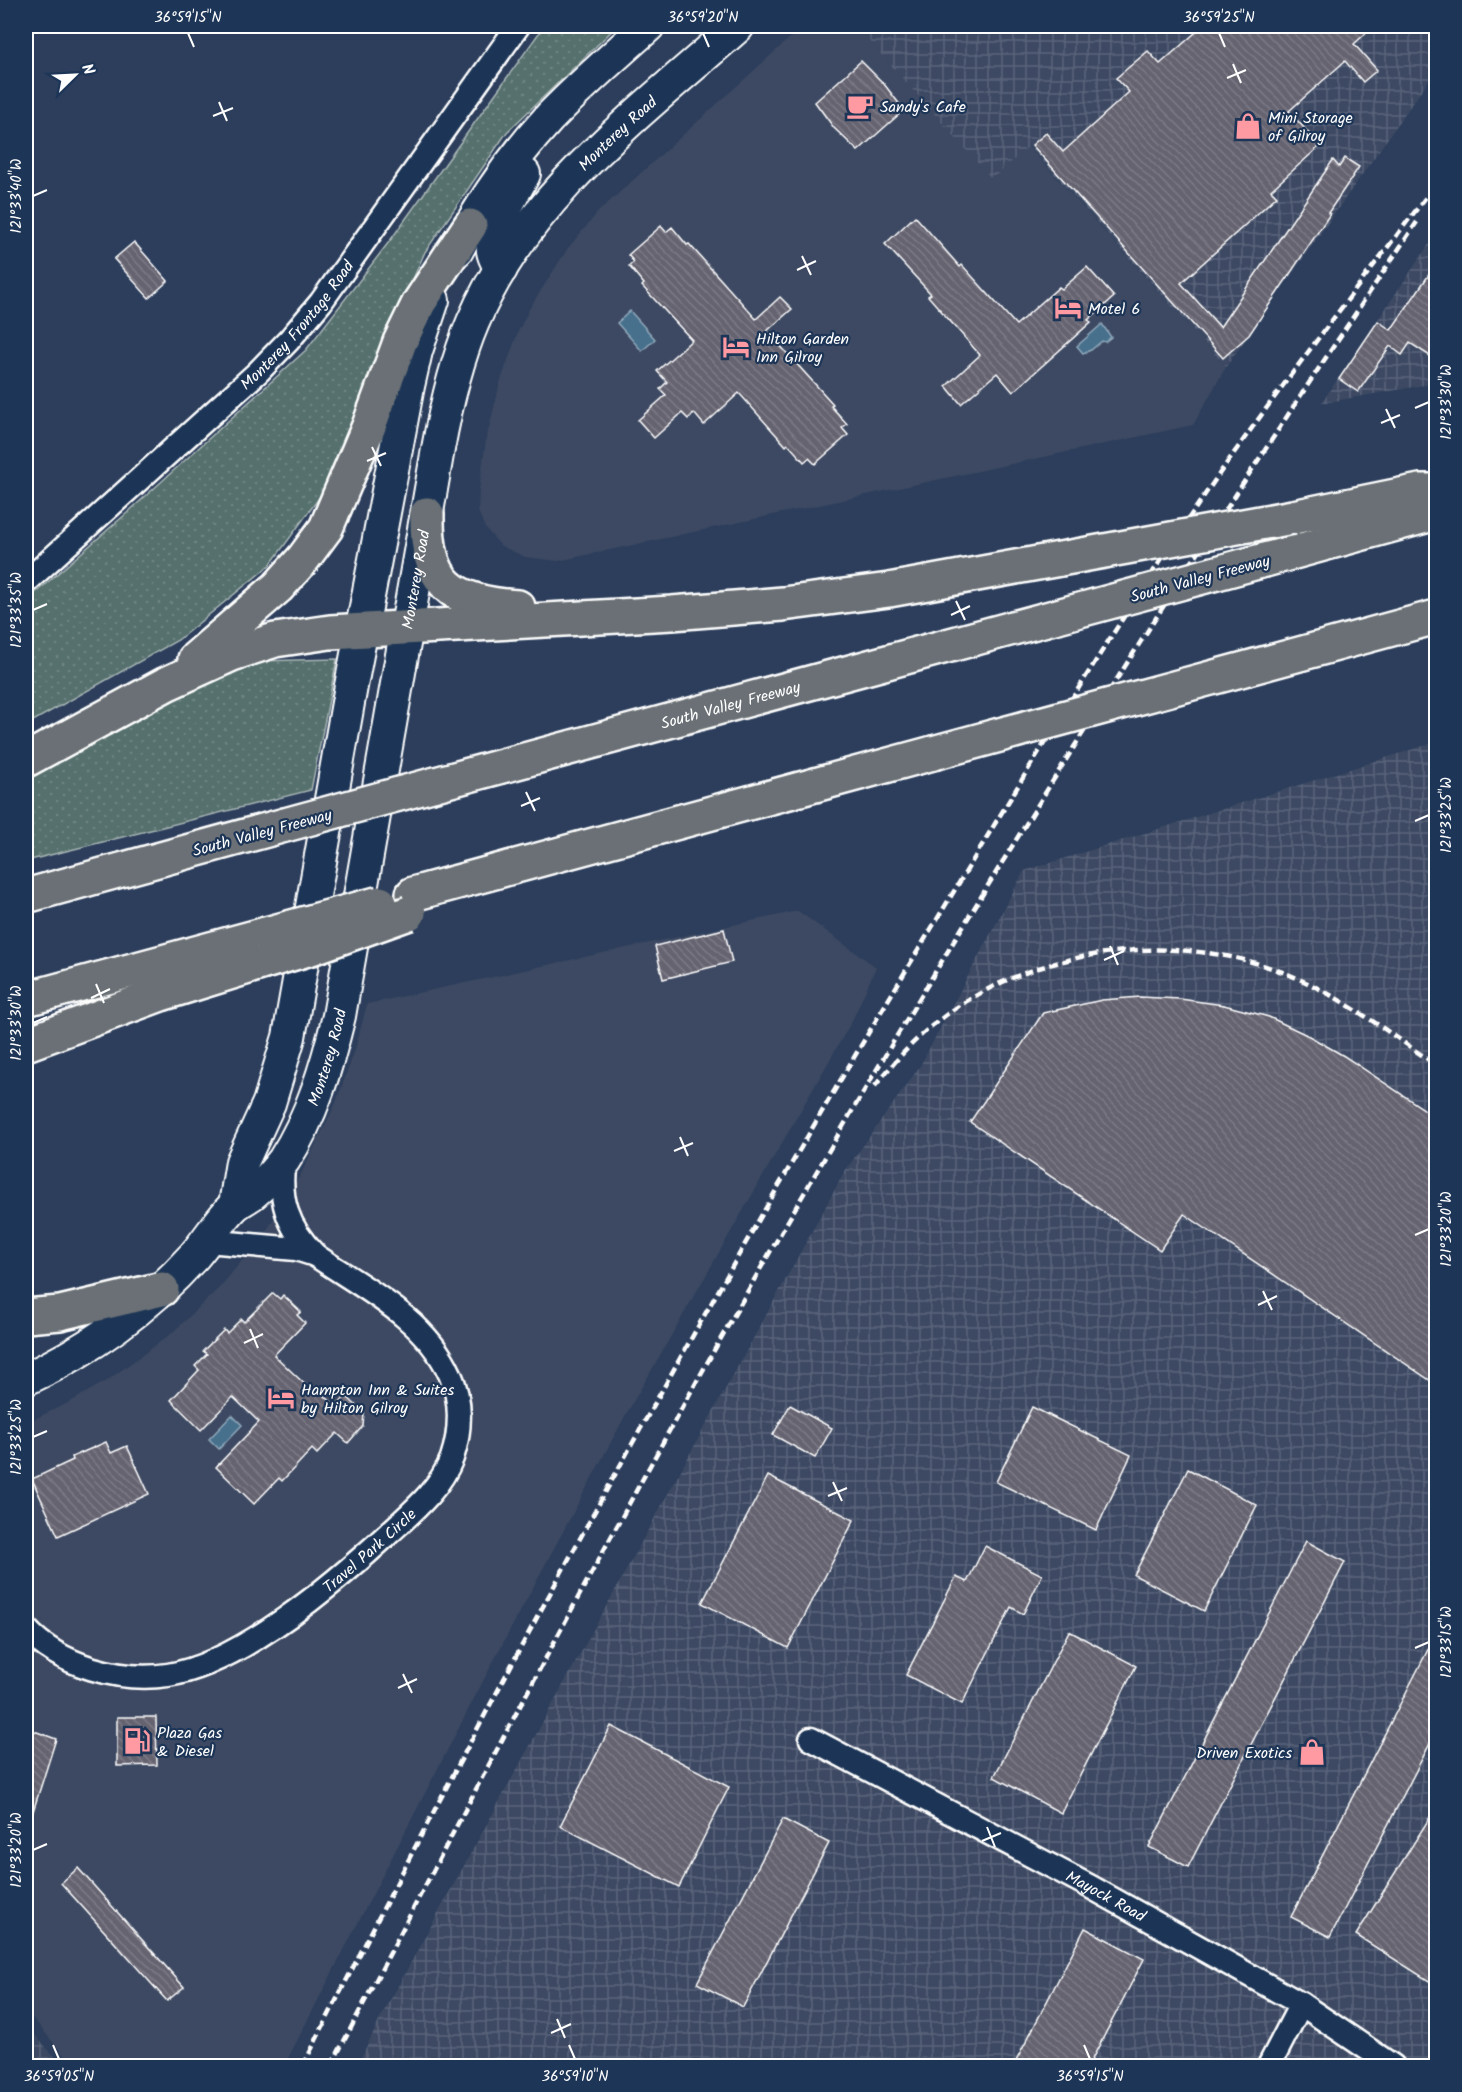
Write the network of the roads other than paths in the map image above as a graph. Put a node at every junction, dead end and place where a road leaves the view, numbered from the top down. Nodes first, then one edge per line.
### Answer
1 (518, 26) edge
2 (648, 26) edge
3 (738, 26) edge
4 (582, 86) junction
5 (470, 226) junction
6 (501, 269) junction
7 (1437, 491) edge
8 (1437, 513) edge
9 (427, 514) junction
10 (26, 582) edge
11 (783, 604) junction
12 (1437, 617) edge
13 (407, 627) junction
14 (362, 630) junction
15 (166, 684) junction
16 (26, 760) edge
17 (26, 896) edge
18 (264, 948) junction
19 (26, 999) edge
20 (26, 1044) edge
21 (284, 1159) junction
22 (235, 1205) junction
23 (207, 1241) junction
24 (315, 1255) junction
25 (162, 1289) junction
26 (26, 1316) edge
27 (26, 1379) edge
28 (26, 1629) edge
29 (812, 1738) dead end
30 (1301, 2004) junction
31 (1269, 2067) edge
32 (1394, 2067) edge

1 - 10 street, Monterey Frontage Road
2 - 4 main road, Monterey Road
3 - 6 main road, Monterey Road
4 - 5 main road, Monterey Road
4 - 6 main road
5 - 14 main road, Monterey Road
5 - 15 highway
6 - 9 main road, Monterey Road
7 - 11 highway, bridge
8 - 17 highway, South Valley Freeway, bridge
9 - 11 highway
9 - 13 main road, Monterey Road
11 - 13 highway
12 - 18 highway, bridge
13 - 14 highway
13 - 21 main road, Monterey Road
14 - 15 highway
14 - 22 main road, Monterey Road
15 - 16 highway
18 - 19 highway
18 - 20 highway
21 - 22 main road, Monterey Road
21 - 24 street, Travel Park Circle
22 - 23 main road, Monterey Road
23 - 24 street, Travel Park Circle
23 - 25 main road, Monterey Road
24 - 28 street, Travel Park Circle
25 - 26 highway
25 - 27 main road, Monterey Road
29 - 30 street, Mayock Road
30 - 31 street
30 - 32 street, Mayock Road

